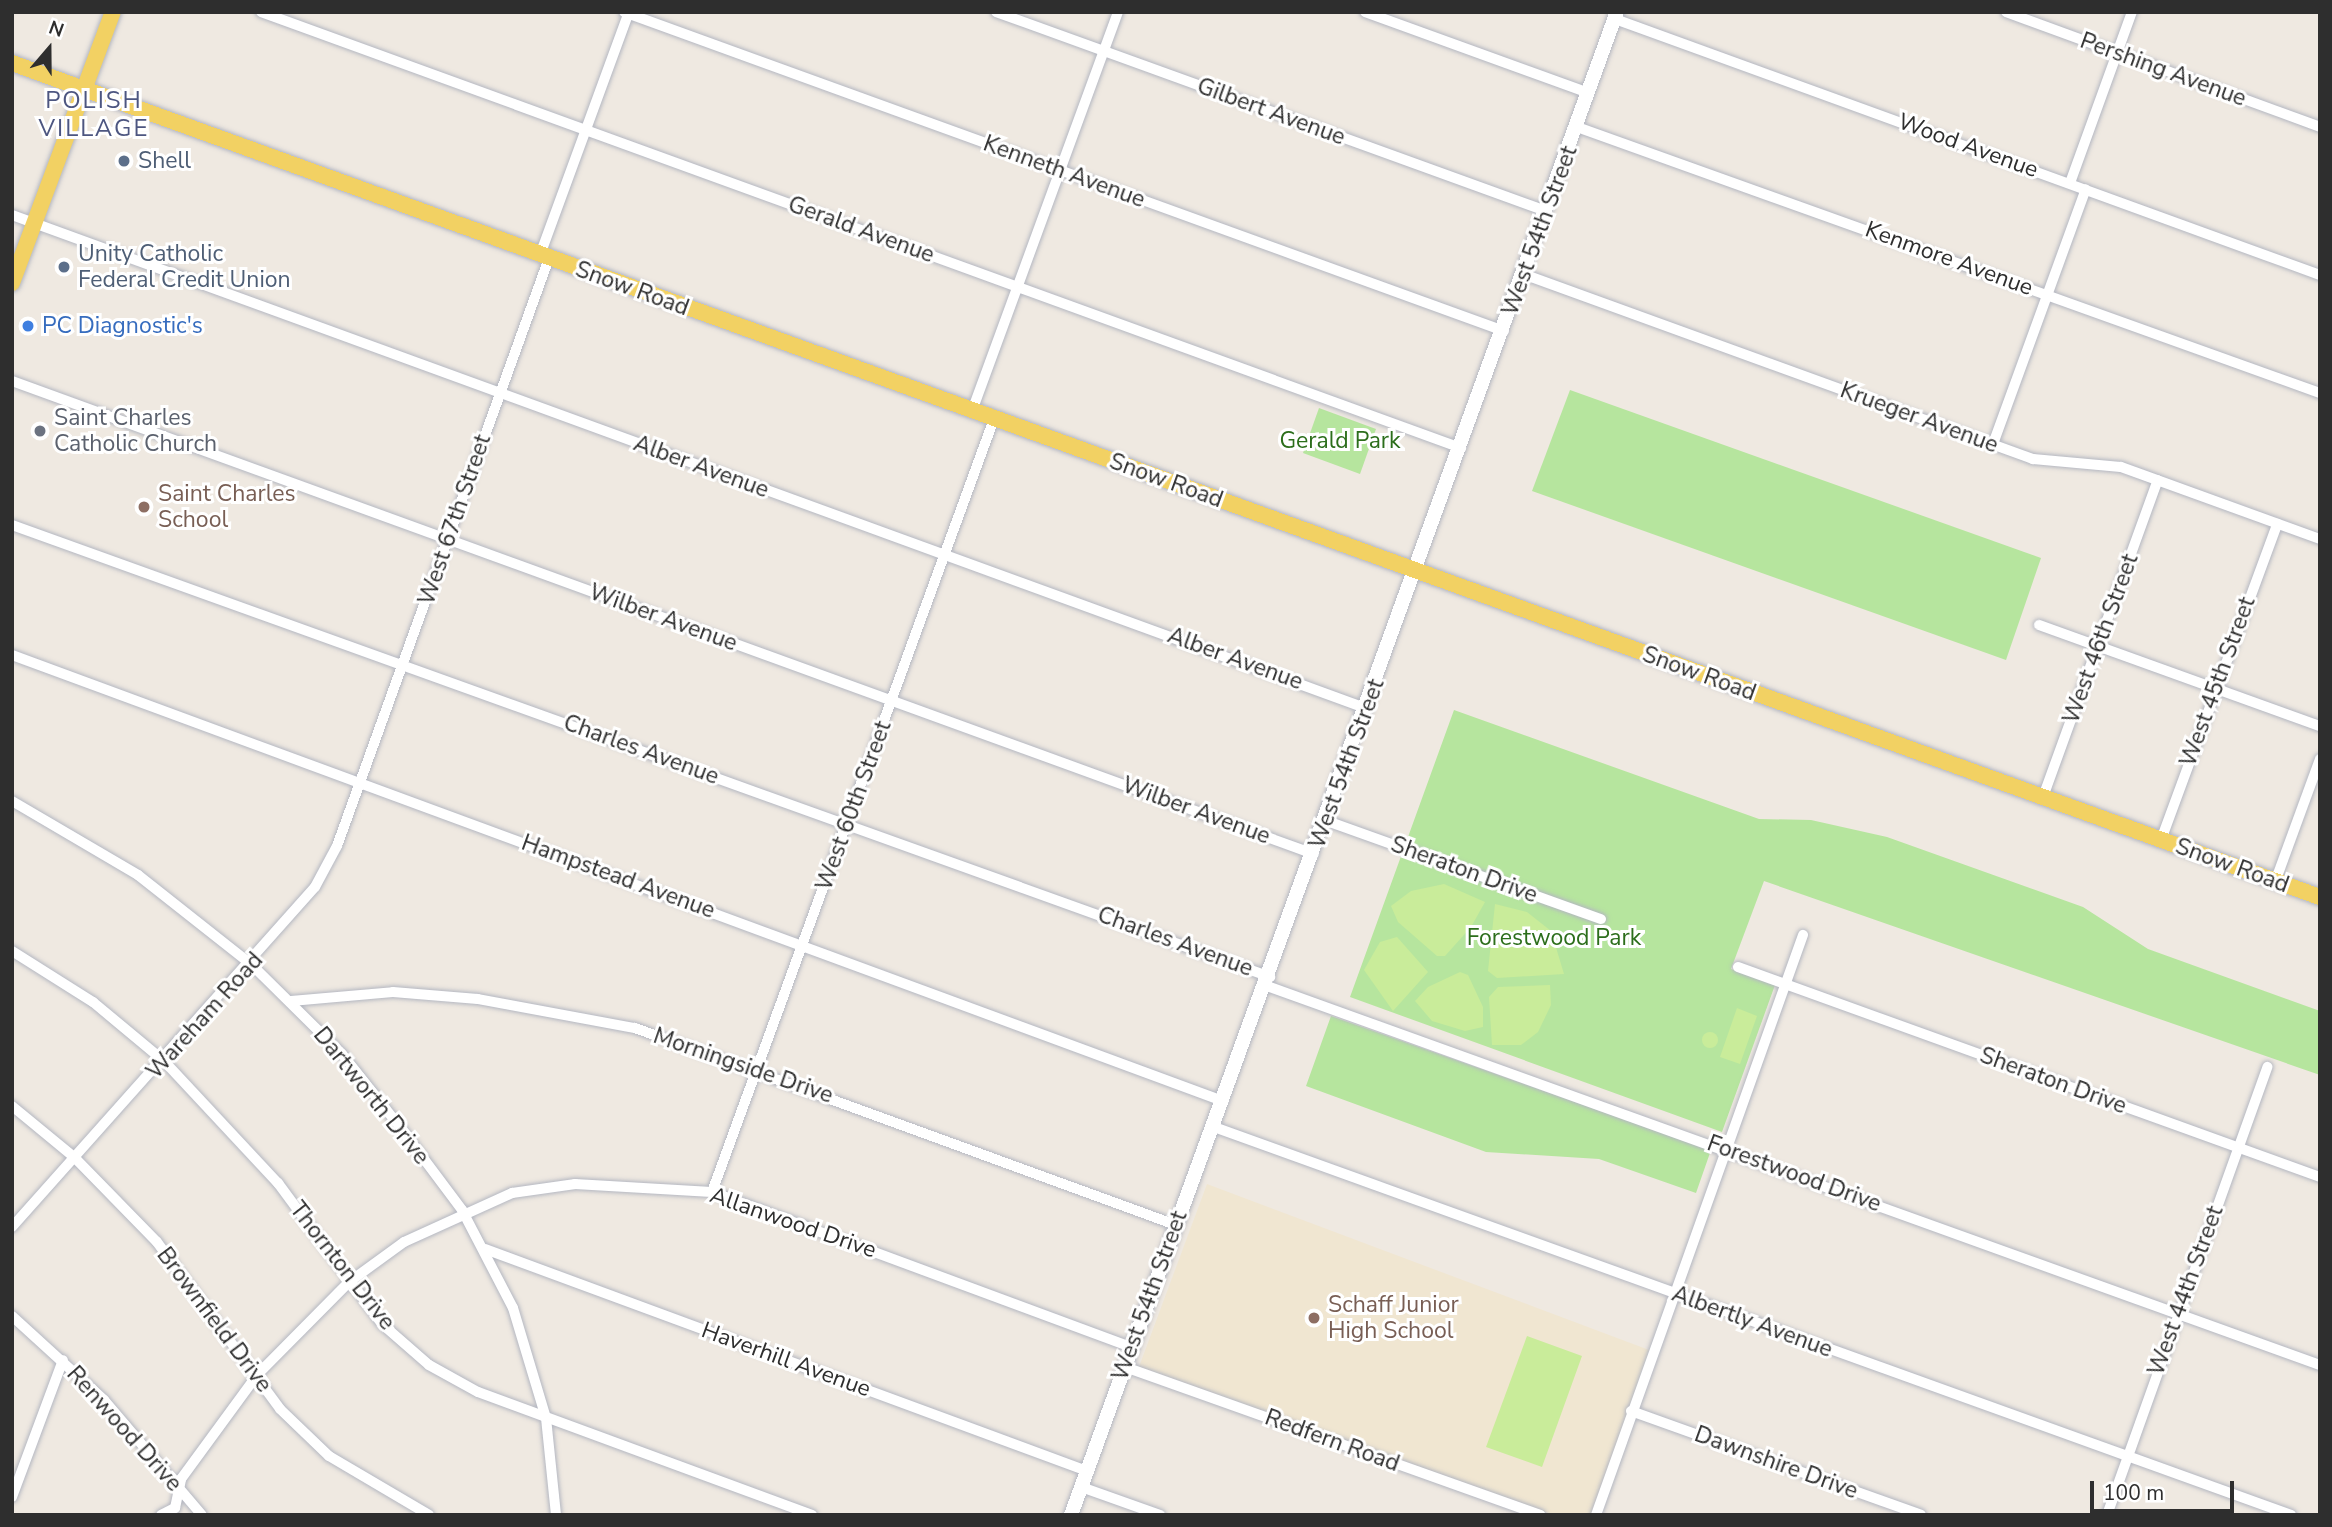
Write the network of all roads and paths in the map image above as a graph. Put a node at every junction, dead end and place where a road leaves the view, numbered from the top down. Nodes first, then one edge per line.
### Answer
1 (113, 12) edge
2 (261, 12) edge
3 (996, 12) edge
4 (1118, 12) edge
5 (1365, 12) edge
6 (2006, 12) edge
7 (2133, 12) edge
8 (627, 13) edge
9 (1616, 16) edge
10 (1104, 51) junction
11 (2117, 54) junction
12 (12, 64) edge
13 (84, 91) junction
14 (1589, 93) junction
15 (1577, 127) junction
16 (2320, 127) edge
17 (586, 130) junction
18 (1060, 171) junction
19 (2070, 183) junction
20 (2086, 189) junction
21 (1546, 211) junction
22 (12, 215) edge
23 (35, 224) junction
24 (544, 257) junction
25 (1523, 274) junction
26 (2320, 275) edge
27 (12, 283) edge
28 (1017, 287) junction
29 (2050, 295) junction
30 (1504, 331) junction
31 (12, 381) edge
32 (2320, 393) edge
33 (499, 394) junction
34 (972, 411) junction
35 (994, 419) junction
36 (1993, 444) junction
37 (1461, 448) junction
38 (2158, 480) junction
39 (2277, 524) junction
40 (12, 525) edge
41 (2320, 539) edge
42 (449, 541) junction
43 (946, 555) junction
44 (1416, 571) junction
45 (2039, 625) dead end
46 (2098, 647) junction
47 (12, 655) edge
48 (404, 665) junction
49 (2214, 689) junction
50 (893, 701) junction
51 (1368, 709) junction
52 (2320, 726) edge
53 (2320, 759) edge
54 (361, 782) junction
55 (2043, 797) junction
56 (12, 801) edge
57 (1327, 821) junction
58 (848, 824) junction
59 (2161, 840) junction
60 (1314, 854) junction
61 (2275, 882) junction
62 (2320, 897) edge
63 (1601, 919) dead end
64 (1803, 934) dead end
65 (802, 946) junction
66 (12, 951) edge
67 (252, 965) junction
68 (1738, 967) dead end
69 (1268, 981) junction
70 (1785, 986) junction
71 (291, 1001) junction
72 (165, 1062) junction
73 (2267, 1067) dead end
74 (757, 1069) junction
75 (1223, 1101) junction
76 (12, 1106) edge
77 (1214, 1127) junction
78 (2238, 1147) junction
79 (1726, 1149) junction
80 (75, 1158) junction
81 (2320, 1177) edge
82 (712, 1192) junction
83 (462, 1210) junction
84 (1176, 1225) junction
85 (12, 1227) edge
86 (485, 1249) junction
87 (349, 1282) junction
88 (1673, 1294) junction
89 (2177, 1314) junction
90 (12, 1316) edge
91 (1131, 1347) junction
92 (63, 1360) junction
93 (2320, 1365) edge
94 (1125, 1367) junction
95 (257, 1375) junction
96 (1630, 1411) junction
97 (546, 1418) junction
98 (2128, 1456) junction
99 (1087, 1471) junction
100 (1081, 1487) junction
101 (179, 1491) junction
102 (12, 1497) edge
103 (161, 1515) edge
104 (202, 1515) edge
105 (429, 1515) edge
106 (556, 1515) edge
107 (812, 1515) edge
108 (1071, 1515) edge
109 (1160, 1515) edge
110 (1540, 1515) edge
111 (1596, 1515) edge
112 (1921, 1515) edge
113 (2107, 1515) edge
114 (2291, 1515) edge

1 - 13 main road
2 - 17 street, Gerald Avenue
3 - 10 street, Gilbert Avenue
4 - 10 street
5 - 14 street
6 - 11 street, Pershing Avenue
7 - 11 street
8 - 17 street, West 67th Street
8 - 18 street, Kenneth Avenue
9 - 14 street, West 54th Street
9 - 19 street, Wood Avenue
10 - 18 street
10 - 21 street, Gilbert Avenue
11 - 16 street, Pershing Avenue
11 - 19 street
12 - 13 main road, Snow Road
13 - 23 main road
13 - 24 main road, Snow Road
14 - 15 street, West 54th Street
15 - 21 street, West 54th Street
15 - 29 street, Kenmore Avenue
17 - 24 street, West 67th Street
17 - 28 street, Gerald Avenue
18 - 28 street
18 - 30 street, Kenneth Avenue
19 - 20 street, Wood Avenue
20 - 26 street, Wood Avenue
20 - 29 street
21 - 25 street, West 54th Street
22 - 23 street, Alber Avenue
23 - 27 main road
23 - 33 street, Alber Avenue
24 - 33 street, West 67th Street
24 - 34 main road, Snow Road
25 - 30 street, West 54th Street
25 - 36 street, Krueger Avenue
28 - 34 street
28 - 37 street, Gerald Avenue
29 - 32 street, Kenmore Avenue
29 - 36 street
30 - 37 street, West 54th Street
31 - 42 street, Wilber Avenue
33 - 42 street, West 67th Street
33 - 43 street, Alber Avenue
34 - 35 main road, Snow Road
35 - 43 street, West 60th Street
35 - 44 main road, Snow Road
36 - 38 street, Krueger Avenue
37 - 44 street, West 54th Street
38 - 39 street, Krueger Avenue
38 - 46 street, West 46th Street
39 - 41 street, Krueger Avenue
39 - 49 street, West 45th Street
40 - 48 street, Charles Avenue
42 - 48 street, West 67th Street
42 - 50 street, Wilber Avenue
43 - 50 street, West 60th Street
43 - 51 street, Alber Avenue
44 - 51 street, West 54th Street
44 - 55 main road, Snow Road
45 - 46 street
46 - 49 street
46 - 55 street, West 46th Street
47 - 54 street, Hampstead Avenue
48 - 54 street, West 67th Street
48 - 58 street, Charles Avenue
49 - 52 street
49 - 59 street, West 45th Street
50 - 58 street, West 60th Street
50 - 60 street, Wilber Avenue
51 - 57 street, West 54th Street
53 - 61 street
54 - 65 street, Hampstead Avenue
54 - 67 street, Wareham Road
55 - 59 main road, Snow Road
56 - 67 street, Dartworth Drive
57 - 60 street, West 54th Street
57 - 63 street, Sheraton Drive
58 - 65 street, West 60th Street
58 - 69 street, Charles Avenue
59 - 61 main road, Snow Road
60 - 69 street, West 54th Street
61 - 62 main road, Snow Road
64 - 70 street
65 - 74 street, West 60th Street
65 - 75 street, Hampstead Avenue
66 - 72 street, Thornton Drive
67 - 71 street, Dartworth Drive
67 - 72 street, Wareham Road
68 - 70 street, Sheraton Drive
69 - 75 street, West 54th Street
69 - 79 street, Forestwood Drive
70 - 78 street, Sheraton Drive
70 - 79 street
71 - 74 street, Morningside Drive
71 - 83 street, Dartworth Drive
72 - 80 street, Wareham Road
72 - 87 street, Thornton Drive
73 - 78 street, West 44th Street
74 - 82 street, West 60th Street
74 - 84 street, Morningside Drive
75 - 77 street, West 54th Street
76 - 80 street, Brownfield Drive
77 - 84 street, West 54th Street
77 - 88 street, Albertly Avenue
78 - 81 street, Sheraton Drive
78 - 89 street, West 44th Street
79 - 88 street
79 - 89 street, Forestwood Drive
80 - 85 street, Wareham Road
80 - 95 street, Brownfield Drive
82 - 83 street, Allanwood Drive
82 - 91 street, Allanwood Drive
83 - 86 street, Dartworth Drive
83 - 87 street, Allanwood Drive
84 - 91 street, West 54th Street
86 - 97 street, Dartworth Drive
86 - 99 street, Haverhill Avenue
87 - 95 street, Allanwood Drive
87 - 97 street, Thornton Drive
88 - 96 street
88 - 98 street, Albertly Avenue
89 - 93 street, Forestwood Drive
89 - 98 street, West 44th Street
90 - 92 street, Renwood Drive
91 - 94 street, West 54th Street
92 - 101 street, Renwood Drive
92 - 102 street
94 - 99 street, West 54th Street
94 - 110 street, Redfern Road
95 - 101 street, Allanwood Drive
95 - 105 street, Brownfield Drive
96 - 111 street
96 - 112 street, Dawnshire Drive
97 - 106 street, Dartworth Drive
97 - 107 street, Thornton Drive
98 - 113 street, West 44th Street
98 - 114 street, Albertly Avenue
99 - 100 street, West 54th Street
100 - 108 street, West 54th Street
100 - 109 street
101 - 103 street, Allanwood Drive
101 - 104 street, Renwood Drive

